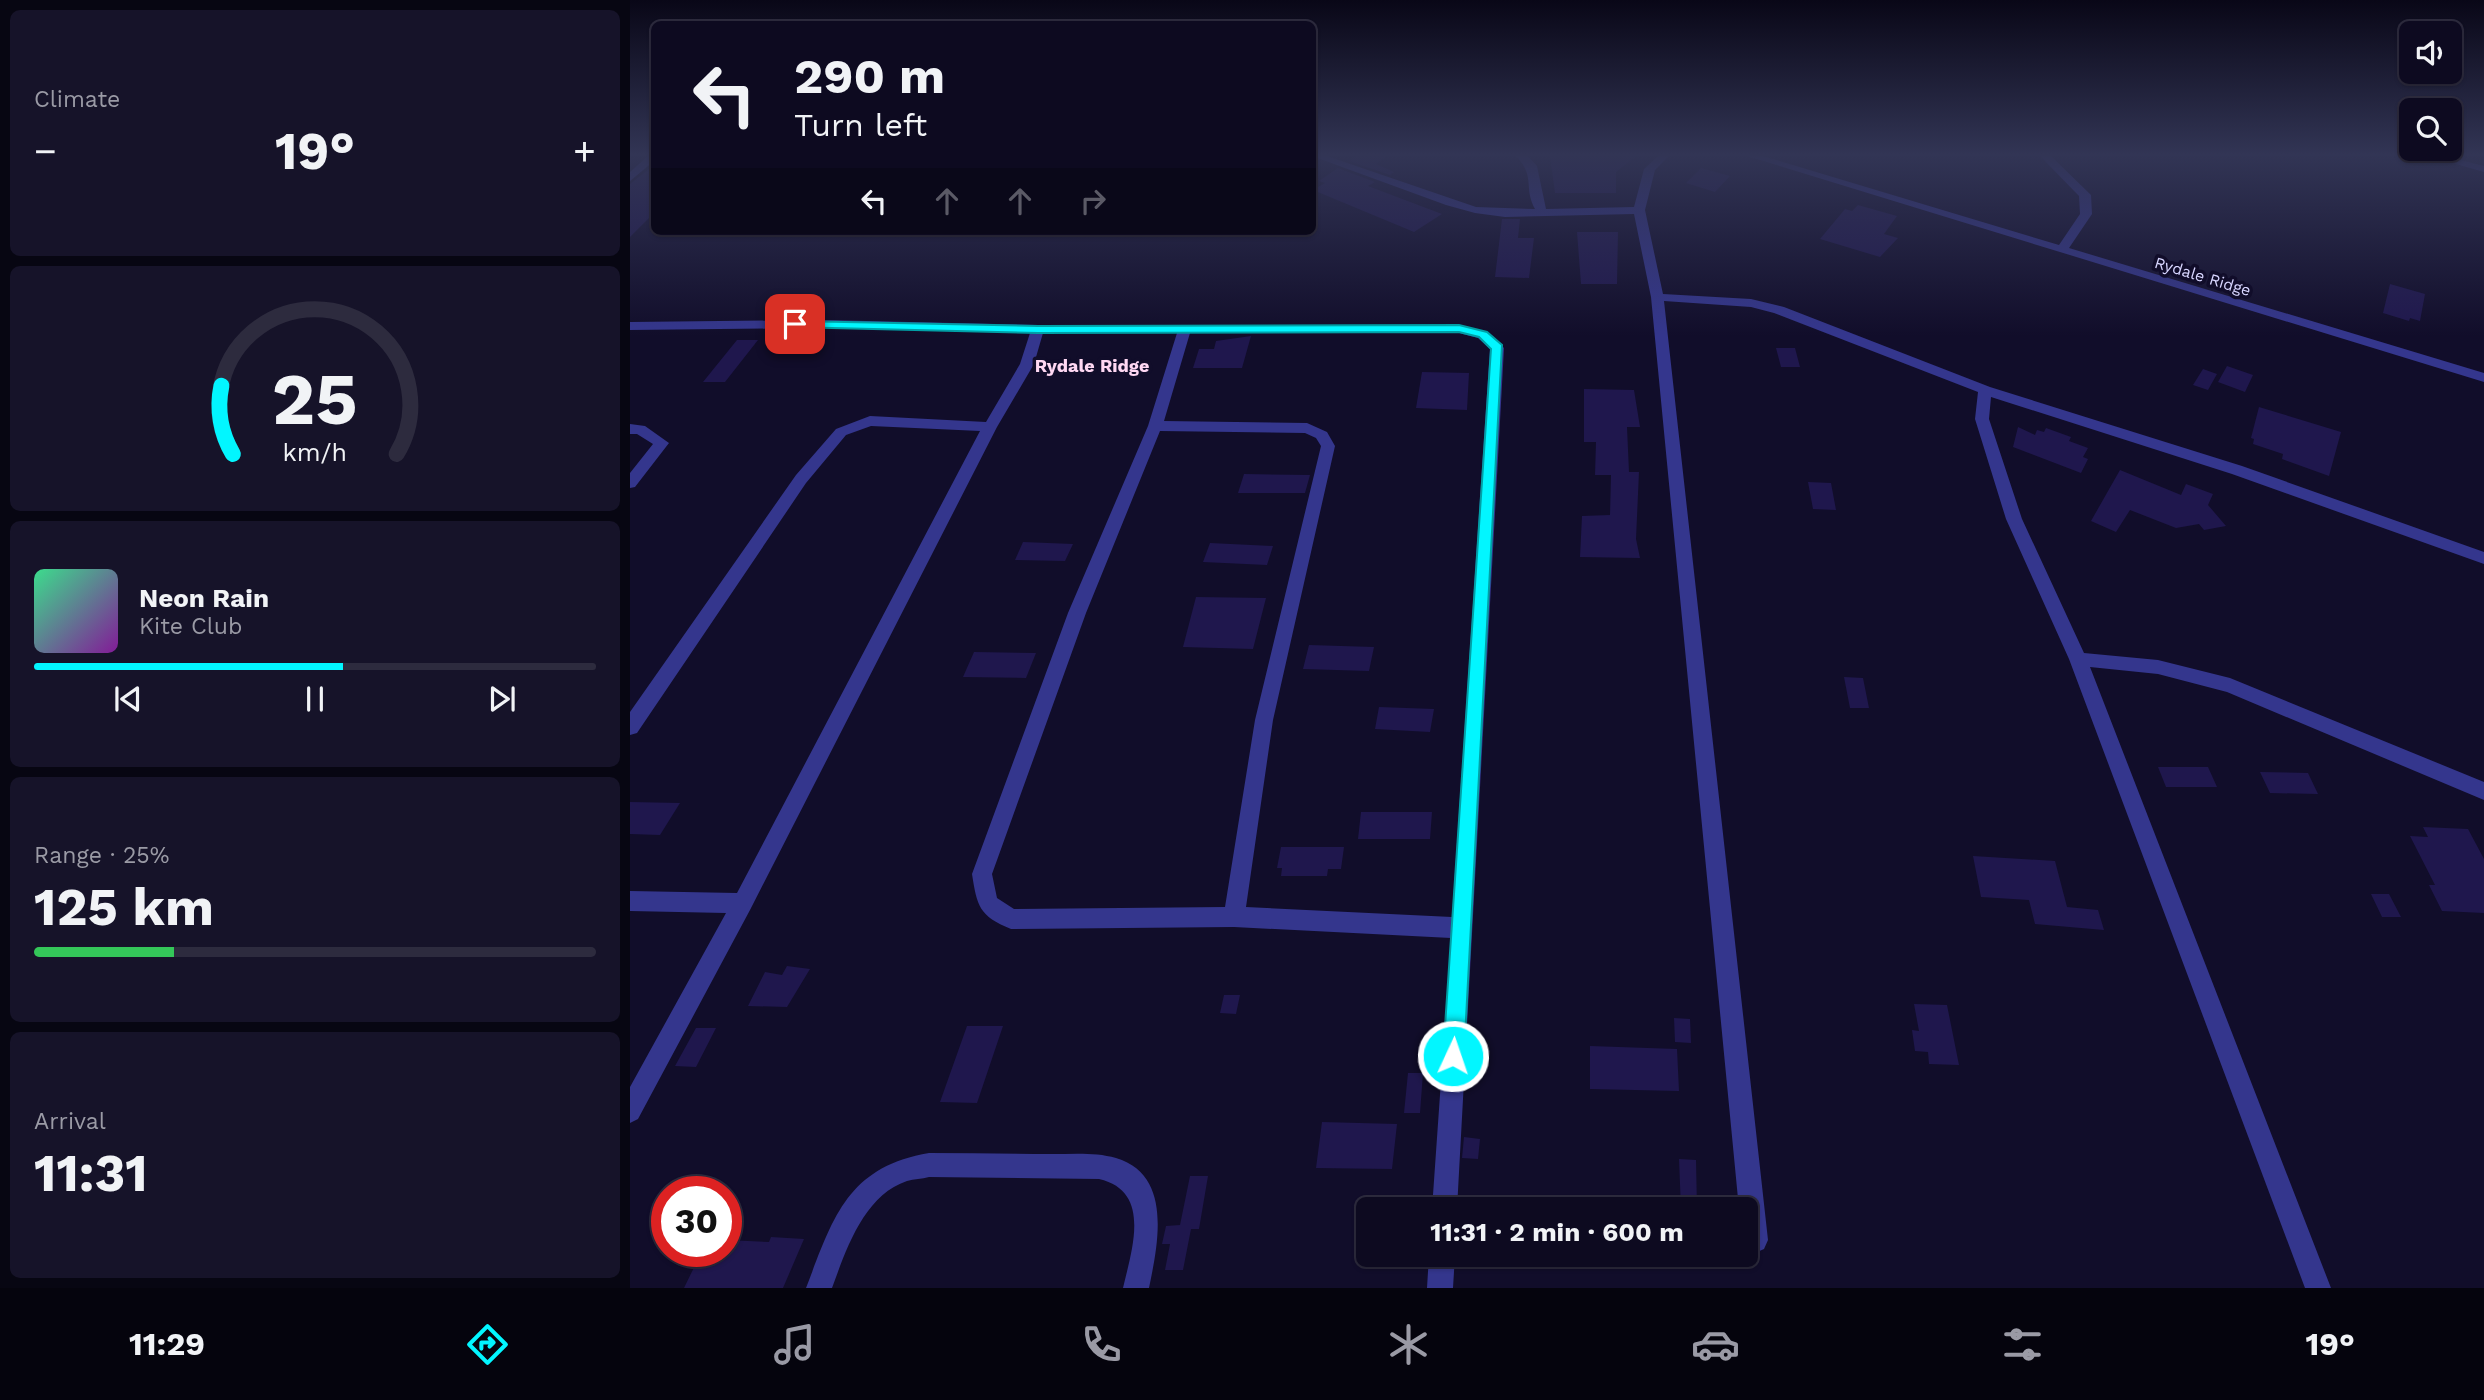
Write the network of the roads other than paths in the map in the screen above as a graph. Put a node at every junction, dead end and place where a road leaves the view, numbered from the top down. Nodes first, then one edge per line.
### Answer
1 (1640, 216) edge
2 (1950, 216) edge
3 (2085, 216) edge
4 (2062, 250) junction
5 (1657, 297) junction
6 (630, 327) edge
7 (1038, 329) junction
8 (1185, 329) junction
9 (2484, 378) edge
10 (1985, 390) junction
11 (1155, 426) junction
12 (990, 427) junction
13 (630, 429) edge
14 (630, 483) edge
15 (2484, 558) edge
16 (2078, 659) junction
17 (630, 726) edge
18 (2484, 791) edge
19 (630, 901) edge
20 (743, 903) junction
21 (1234, 918) junction
22 (1461, 928) junction
23 (630, 1111) edge
24 (1446, 1197) edge
25 (1751, 1197) edge
26 (1441, 1267) edge
27 (819, 1288) edge
28 (1136, 1288) edge
29 (1440, 1288) edge
30 (2318, 1288) edge

1 - 5 street
2 - 4 street, Rydale Ridge
3 - 4 street
4 - 9 street, Rydale Ridge
5 - 10 street
5 - 25 street
6 - 7 street
7 - 8 street
7 - 12 street
8 - 11 street
8 - 22 street
10 - 15 street
10 - 16 street
11 - 21 street
11 - 21 street
12 - 17 street
12 - 20 street
13 - 14 street
16 - 18 street
16 - 30 street
19 - 20 street
20 - 23 street
21 - 22 street
22 - 24 street
26 - 29 street
27 - 28 street

